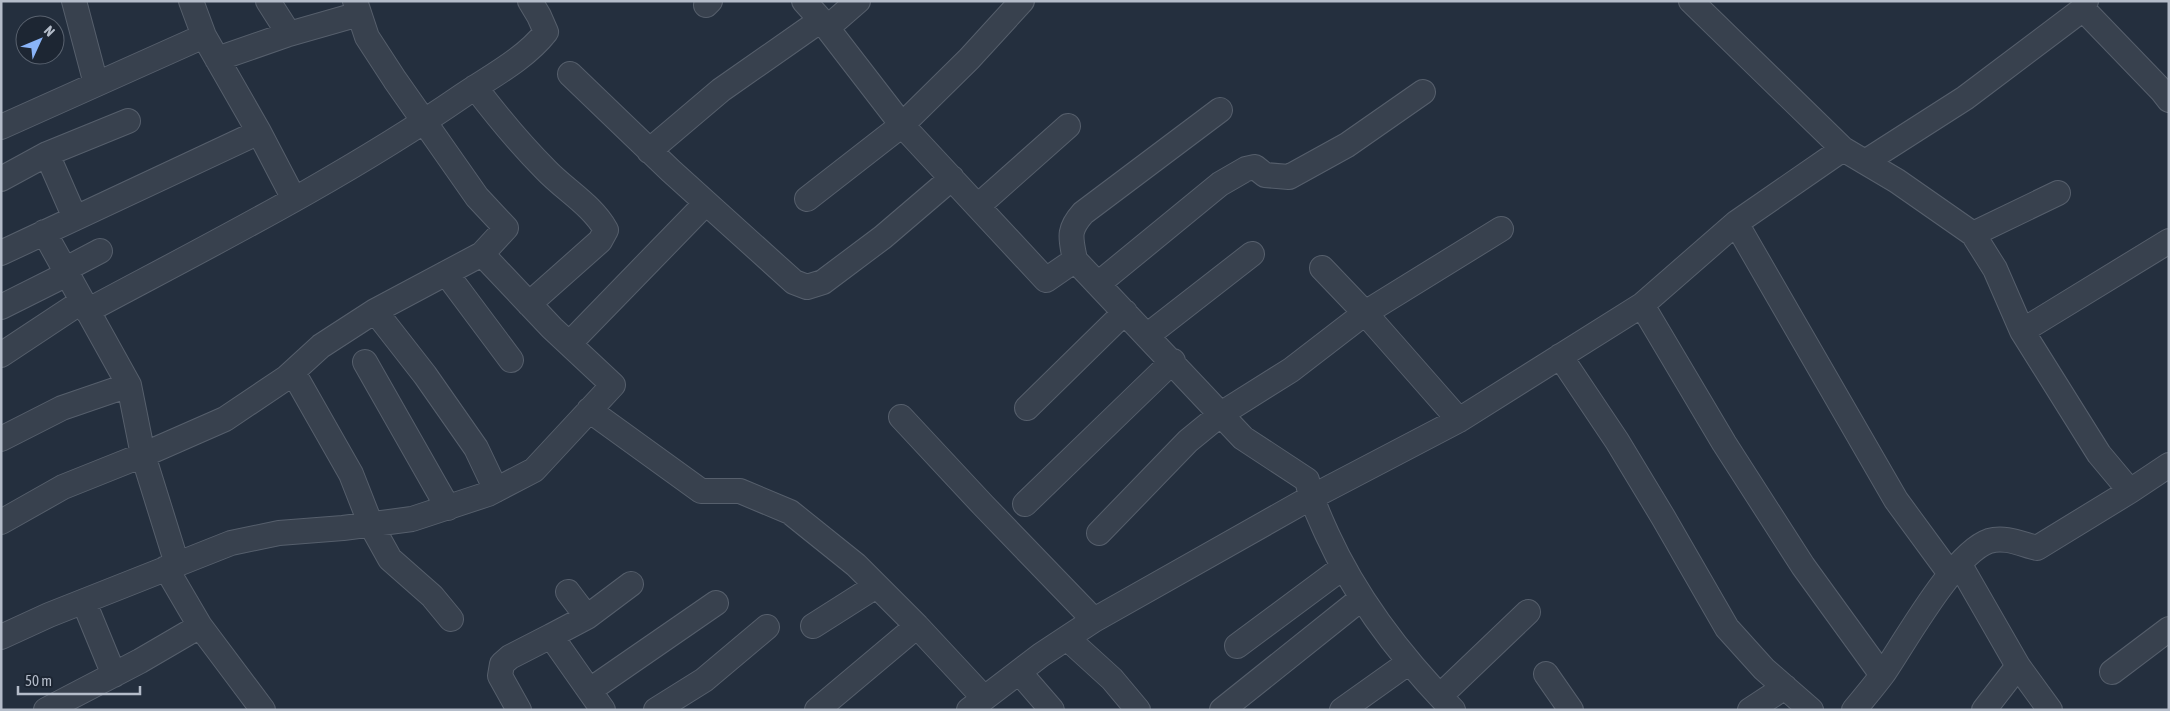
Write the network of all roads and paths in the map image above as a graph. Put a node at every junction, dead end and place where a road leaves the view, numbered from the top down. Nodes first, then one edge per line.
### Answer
1 (74, 1) edge
2 (192, 1) edge
3 (268, 1) edge
4 (530, 1) edge
5 (804, 1) edge
6 (858, 1) edge
7 (1022, 1) edge
8 (1691, 1) edge
9 (2085, 5) edge
10 (357, 8) edge
11 (824, 24) junction
12 (289, 34) junction
13 (204, 36) junction
14 (217, 59) junction
15 (570, 74) dead end
16 (96, 84) junction
17 (475, 87) junction
18 (1423, 92) dead end
19 (2169, 100) edge
20 (1220, 110) dead end
21 (128, 121) dead end
22 (424, 122) junction
23 (902, 125) junction
24 (1068, 126) dead end
25 (1, 127) edge
26 (259, 132) junction
27 (1842, 149) junction
28 (649, 151) junction
29 (47, 154) junction
30 (1865, 162) junction
31 (952, 178) junction
32 (1, 179) edge
33 (2058, 193) dead end
34 (294, 199) junction
35 (808, 199) dead end
36 (706, 203) junction
37 (978, 206) junction
38 (75, 218) junction
39 (1736, 223) junction
40 (1500, 229) dead end
41 (44, 232) junction
42 (1973, 234) junction
43 (2169, 241) edge
44 (100, 251) dead end
45 (1, 253) edge
46 (482, 254) junction
47 (1252, 254) dead end
48 (1075, 260) junction
49 (1322, 268) dead end
50 (66, 272) junction
51 (446, 273) junction
52 (1098, 284) junction
53 (529, 304) junction
54 (1642, 305) junction
55 (84, 306) junction
56 (1, 307) edge
57 (375, 311) junction
58 (1125, 312) junction
59 (1365, 312) junction
60 (2022, 331) junction
61 (1148, 335) junction
62 (569, 344) junction
63 (1, 355) edge
64 (1560, 356) junction
65 (511, 360) dead end
66 (366, 362) dead end
67 (1173, 362) junction
68 (293, 372) junction
69 (129, 385) junction
70 (1027, 408) dead end
71 (589, 410) junction
72 (1221, 414) junction
73 (901, 417) dead end
74 (1459, 420) junction
75 (1, 438) edge
76 (143, 455) junction
77 (2169, 466) edge
78 (496, 490) junction
79 (2130, 491) junction
80 (1310, 498) junction
81 (1025, 504) dead end
82 (448, 508) junction
83 (1, 522) edge
84 (371, 525) junction
85 (1099, 532) dead end
86 (171, 566) junction
87 (1342, 568) junction
88 (1956, 570) junction
89 (631, 584) dead end
90 (876, 586) junction
91 (568, 592) dead end
92 (1362, 598) junction
93 (84, 602) junction
94 (716, 602) dead end
95 (1528, 612) dead end
96 (587, 617) junction
97 (450, 619) dead end
98 (1094, 620) junction
99 (200, 626) junction
100 (812, 626) dead end
101 (917, 626) junction
102 (767, 627) dead end
103 (2169, 629) edge
104 (551, 636) junction
105 (1, 637) edge
106 (1068, 639) junction
107 (1237, 646) dead end
108 (1408, 663) junction
109 (2018, 666) junction
110 (1019, 672) junction
111 (2112, 672) dead end
112 (1546, 674) dead end
113 (114, 675) junction
114 (1882, 675) junction
115 (1784, 687) junction
116 (590, 690) junction
117 (976, 704) edge
118 (1447, 706) edge
119 (511, 707) edge
120 (257, 708) edge
121 (46, 710) edge
122 (603, 710) edge
123 (656, 710) edge
124 (817, 710) edge
125 (1052, 710) edge
126 (1138, 710) edge
127 (1222, 710) edge
128 (1342, 710) edge
129 (1571, 710) edge
130 (1750, 710) edge
131 (1811, 710) edge
132 (1854, 710) edge
133 (1984, 710) edge
134 (2050, 710) edge

1 - 16 street
2 - 13 street
3 - 12 street
4 - 17 street
5 - 11 street
6 - 11 street
7 - 23 street
8 - 27 street
9 - 19 street
9 - 30 street
10 - 12 street
10 - 22 street
11 - 23 street
11 - 28 street
12 - 14 street
13 - 14 street
13 - 16 street
14 - 26 street
15 - 28 street
16 - 25 street
17 - 22 street
17 - 53 street
18 - 52 street
20 - 48 street
21 - 29 street
22 - 34 street
22 - 46 street
23 - 31 street
23 - 35 street
24 - 37 street
26 - 34 street
26 - 38 street
27 - 30 street
27 - 39 street
28 - 36 street
29 - 32 street
29 - 38 street
30 - 42 street
31 - 36 street
31 - 37 street
33 - 42 street
34 - 55 street
36 - 62 street
37 - 48 street
38 - 41 street
39 - 54 street
39 - 88 street
40 - 59 street
41 - 45 street
41 - 50 street
42 - 60 street
43 - 60 street
44 - 50 street
46 - 51 street
46 - 53 street
47 - 61 street
48 - 52 street
49 - 59 street
50 - 55 street
50 - 56 street
51 - 57 street
51 - 65 street
52 - 58 street
53 - 62 street
54 - 64 street
54 - 114 street
55 - 63 street
55 - 69 street
57 - 68 street
57 - 78 street
58 - 61 street
58 - 70 street
59 - 72 street
59 - 74 street
60 - 79 street
61 - 67 street
62 - 71 street
64 - 74 street
64 - 115 street
66 - 82 street
67 - 72 street
67 - 81 street
68 - 76 street
68 - 84 street
69 - 75 street
69 - 76 street
71 - 78 street
71 - 90 street
72 - 80 street
72 - 85 street
73 - 98 street
74 - 80 street
76 - 83 street
76 - 86 street
77 - 79 street
78 - 82 street
79 - 88 street
80 - 87 street
80 - 98 street
82 - 84 street
84 - 86 street
84 - 97 street
86 - 93 street
86 - 99 street
87 - 92 street
87 - 107 street
88 - 109 street
88 - 114 street
89 - 96 street
90 - 100 street
90 - 101 street
91 - 96 street
92 - 108 street
92 - 127 street
93 - 105 street
93 - 113 street
94 - 116 street
95 - 118 street
96 - 104 street
98 - 106 street
99 - 113 street
99 - 120 street
101 - 117 street
101 - 124 street
102 - 123 street
103 - 111 street
104 - 116 street
104 - 119 street
106 - 110 street
106 - 126 street
108 - 118 street
108 - 128 street
109 - 133 street
109 - 134 street
110 - 117 street
110 - 125 street
112 - 129 street
113 - 121 street
114 - 132 street
115 - 130 street
115 - 131 street
116 - 122 street

